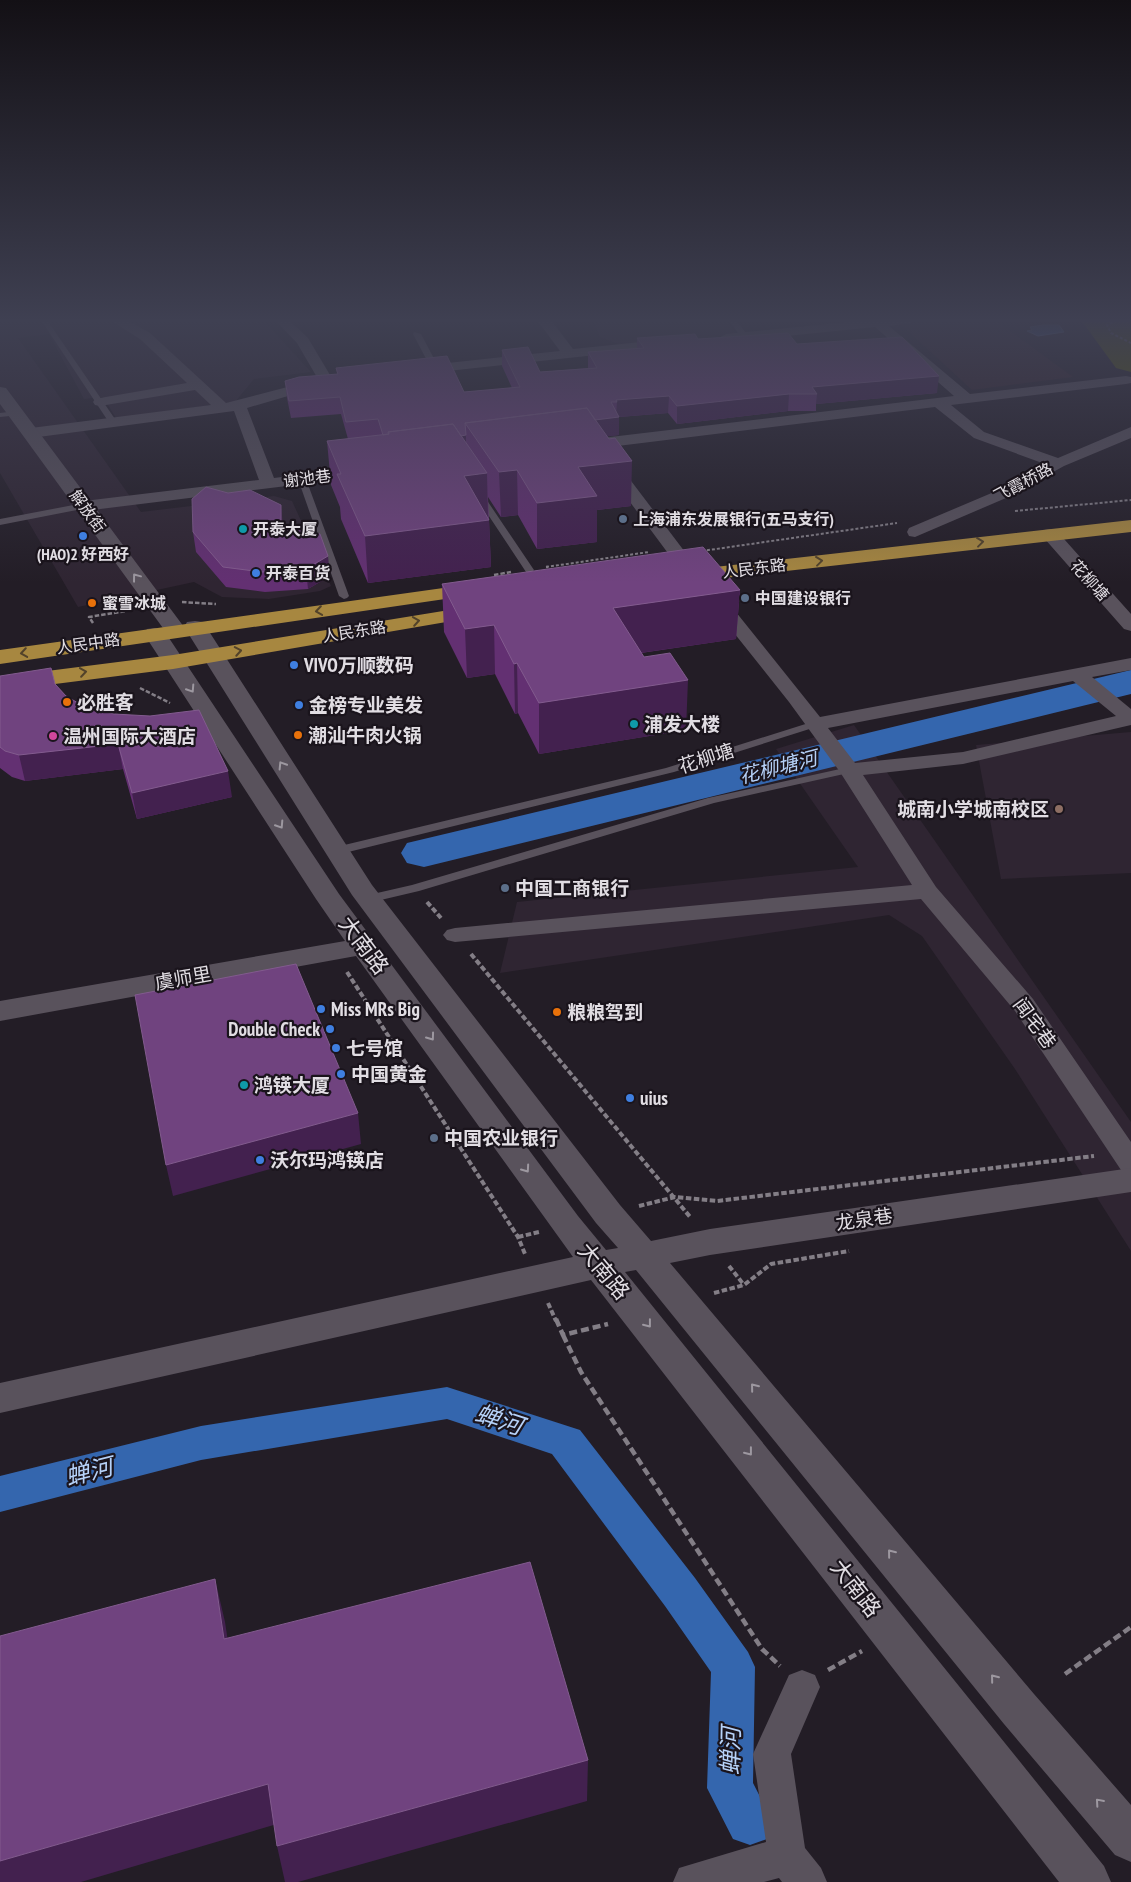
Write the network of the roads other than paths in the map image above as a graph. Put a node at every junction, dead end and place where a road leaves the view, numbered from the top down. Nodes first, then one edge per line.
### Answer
1 (104, 408) edge
2 (223, 408) edge
3 (240, 408) edge
4 (888, 408) edge
5 (944, 408) edge
6 (8, 414) edge
7 (113, 422) junction
8 (1131, 432) edge
9 (31, 433) junction
10 (595, 443) junction
11 (565, 447) edge
12 (1058, 463) junction
13 (379, 470) edge
14 (302, 479) junction
15 (268, 483) junction
16 (472, 484) edge
17 (84, 506) junction
18 (1131, 511) edge
19 (0, 522) edge
20 (1131, 526) edge
21 (915, 532) junction
22 (1050, 534) junction
23 (671, 568) junction
24 (536, 575) joint
25 (697, 575) junction
26 (344, 596) dead end
27 (503, 607) edge
28 (1131, 625) edge
29 (176, 630) junction
30 (213, 656) junction
31 (0, 657) edge
32 (173, 662) junction
33 (1131, 664) edge
34 (1081, 677) junction
35 (0, 684) edge
36 (1131, 719) edge
37 (815, 724) junction
38 (849, 770) junction
39 (336, 851) junction
40 (927, 891) junction
41 (353, 896) junction
42 (455, 935) road end
43 (365, 946) junction
44 (0, 1011) edge
45 (1129, 1165) edge
46 (644, 1255) junction
47 (598, 1264) junction
48 (0, 1398) edge
49 (802, 1687) road end
50 (1131, 1839) edge
51 (797, 1869) edge
52 (693, 1882) edge
53 (1088, 1882) edge

1 - 7 lane
2 - 7 street
3 - 15 street
4 - 10 street
5 - 12 street
6 - 9 main road, 解放街
7 - 9 street
8 - 12 street, 飞霞桥路
9 - 17 main road, 解放街
10 - 11 street
10 - 23 street
12 - 21 street, 飞霞桥路
13 - 14 street, 谢池巷
14 - 15 street, 谢池巷
14 - 26 lane
15 - 17 street, 谢池巷
16 - 24 lane
17 - 19 lane
29 -> 17 main road, 解放街
18 - 21 highway, 人民东路
20 - 22 highway, 人民东路
21 - 23 highway, 人民东路
25 -> 22 highway, 人民东路
22 - 28 street, 花柳塘
23 - 25 highway, 人民东路
24 -> 29 highway, 人民东路
25 - 37 street, 闻宅巷
30 -> 27 highway, 人民东路
29 - 30 main road, 大南路
29 -> 31 highway, 人民中路
29 - 32 main road, 大南路
30 - 32 highway, 人民东路
39 -> 30 main road, 大南路
35 -> 32 highway, 人民中路
32 -> 41 main road, 大南路
33 - 34 street, 花柳塘
34 - 36 street
34 - 37 street, 花柳塘
36 - 38 street
37 - 38 street, 闻宅巷
37 - 39 lane, 花柳塘
38 - 40 street, 闻宅巷
38 - 41 lane
39 - 41 main road, 大南路
40 - 42 street
40 - 45 street, 闻宅巷
41 - 43 main road, 大南路
41 - 46 main road, 大南路
43 - 44 main road, 虞师里
43 -> 47 main road, 大南路
45 - 46 main road, 龙泉巷
46 - 47 main road, 龙泉巷
50 -> 46 main road, 大南路
47 - 48 main road
47 -> 53 main road, 大南路
49 - 51 street
51 - 52 street

